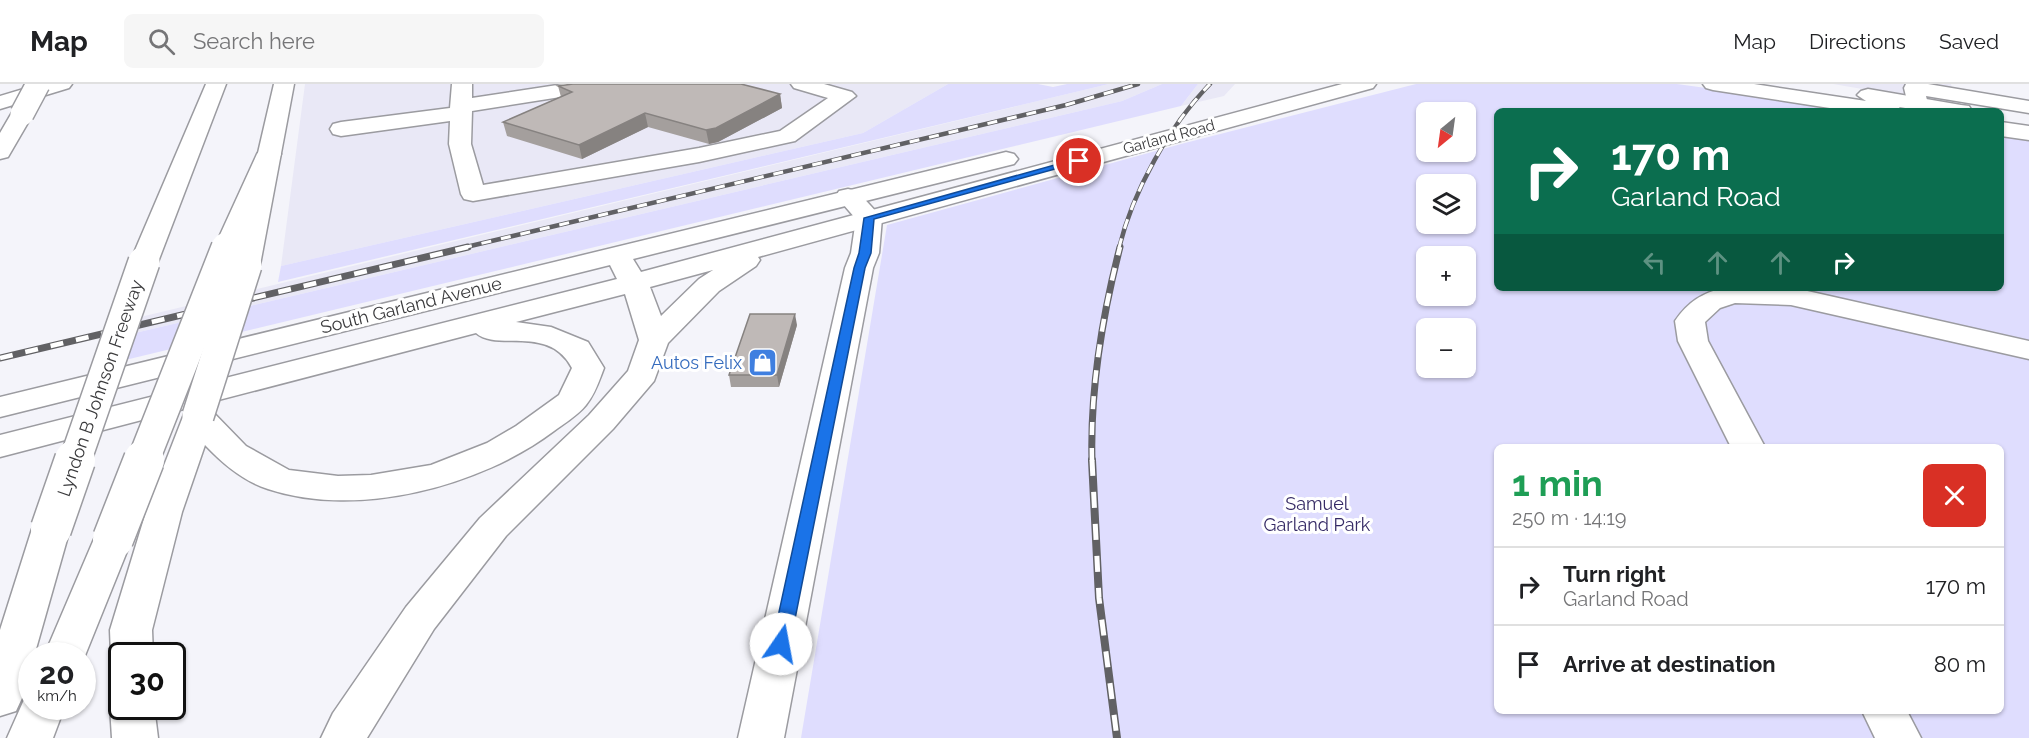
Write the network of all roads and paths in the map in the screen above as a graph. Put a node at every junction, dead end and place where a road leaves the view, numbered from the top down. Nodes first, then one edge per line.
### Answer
1 (10, 84) edge
2 (38, 84) edge
3 (62, 84) edge
4 (216, 84) edge
5 (284, 84) edge
6 (605, 84) edge
7 (801, 84) edge
8 (1299, 84) edge
9 (1366, 84) edge
10 (1381, 84) edge
11 (1713, 84) edge
12 (1800, 84) edge
13 (0, 87) edge
14 (1983, 89) edge
15 (1910, 90) edge
16 (2029, 97) edge
17 (1317, 98) junction
18 (461, 101) edge
19 (0, 103) edge
20 (2029, 107) edge
21 (1871, 108) edge
22 (1954, 108) edge
23 (2004, 118) edge
24 (2029, 122) edge
25 (341, 129) dead end
26 (2004, 130) edge
27 (2029, 134) edge
28 (0, 152) edge
29 (846, 205) junction
30 (798, 237) junction
31 (617, 255) junction
32 (236, 257) junction
33 (633, 283) junction
34 (439, 333) junction
35 (654, 340) junction
36 (2029, 350) edge
37 (0, 407) edge
38 (198, 416) junction
39 (1746, 444) edge
40 (0, 446) edge
41 (71, 642) edge
42 (131, 642) edge
43 (0, 698) edge
44 (1886, 714) edge
45 (38, 720) edge
46 (133, 720) edge
47 (30, 738) edge
48 (135, 738) edge
49 (344, 738) edge
50 (761, 738) edge
51 (1898, 738) edge

1 - 13 main road
2 - 28 main road, bridge
3 - 19 main road
4 - 43 main road, Lyndon B Johnson Freeway, bridge
5 - 32 main road
6 - 18 main road
7 - 18 main road
8 - 29 main road, Garland Road
9 - 17 main road, Garland Road
10 - 17 main road
11 - 21 main road
12 - 15 main road
14 - 15 main road
14 - 16 main road
14 - 20 main road
15 - 22 main road
17 - 29 main road, Garland Road
18 - 25 main road
23 - 24 main road
26 - 27 main road
29 - 30 main road, Garland Road
29 - 31 main road, South Garland Avenue
29 - 50 main road
30 - 33 main road, South Garland Avenue
30 - 35 main road
31 - 33 main road
31 - 37 main road, South Garland Avenue
32 - 38 main road, bridge
32 - 41 main road, bridge
33 - 34 main road, South Garland Avenue
33 - 35 main road
34 - 38 main road
34 - 40 main road, South Garland Avenue
35 - 49 main road
36 - 39 main road
38 - 42 main road
44 - 51 main road
45 - 47 main road
46 - 48 main road

